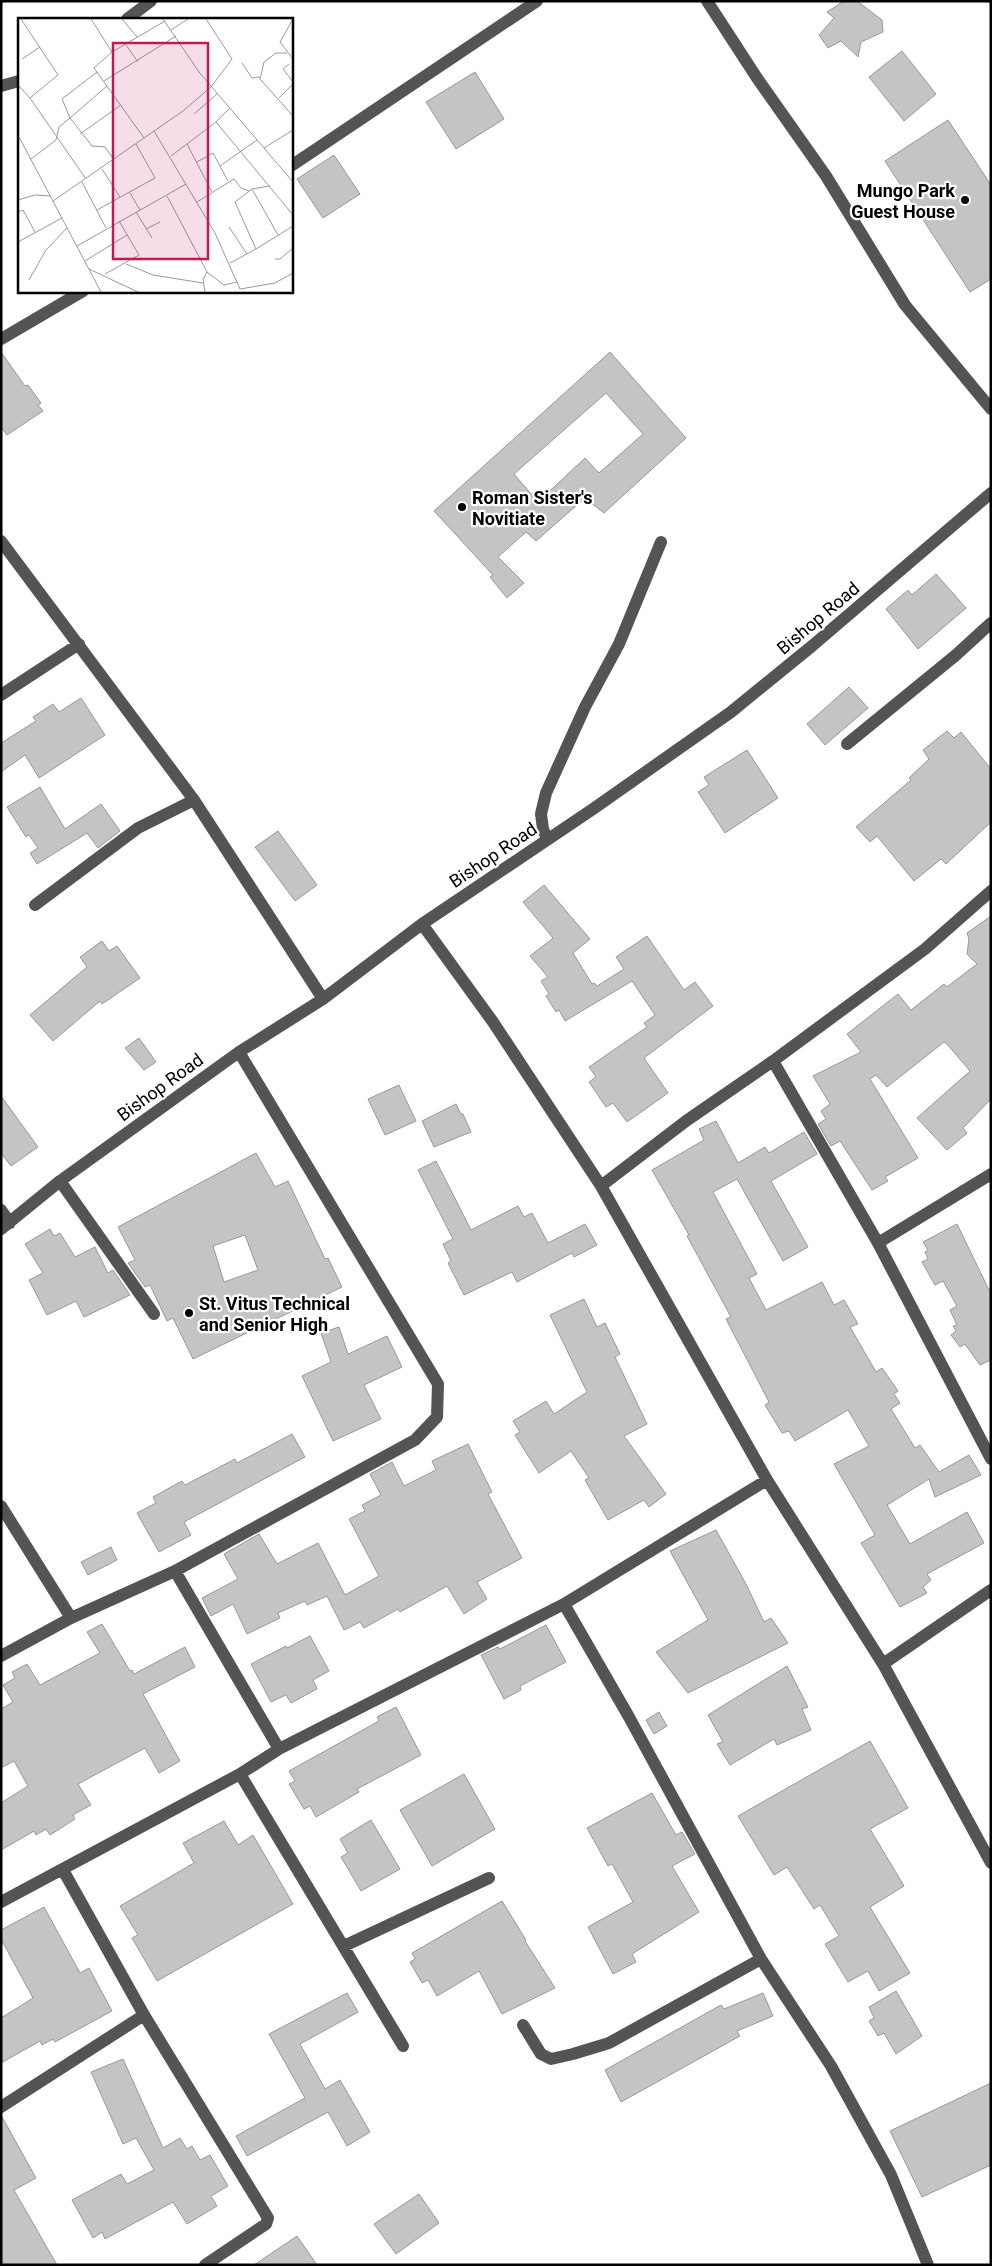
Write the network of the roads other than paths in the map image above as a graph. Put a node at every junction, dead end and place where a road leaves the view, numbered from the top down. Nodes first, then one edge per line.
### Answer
1 (151, 1) edge
2 (537, 1) edge
3 (707, 1) edge
4 (136, 16) edge
5 (18, 81) edge
6 (1, 86) edge
7 (292, 165) edge
8 (81, 292) edge
9 (1, 339) edge
10 (991, 409) edge
11 (991, 493) edge
12 (1, 541) edge
13 (661, 542) dead end
14 (991, 623) edge
15 (79, 644) junction
16 (1, 695) edge
17 (847, 744) dead end
18 (194, 800) junction
19 (548, 839) junction
20 (991, 891) edge
21 (35, 905) dead end
22 (422, 924) junction
23 (323, 999) junction
24 (239, 1052) junction
25 (773, 1061) junction
26 (991, 1174) edge
27 (60, 1181) junction
28 (601, 1186) junction
29 (1, 1210) edge
30 (6, 1226) edge
31 (878, 1242) junction
32 (154, 1314) dead end
33 (991, 1459) edge
34 (767, 1480) junction
35 (1, 1506) edge
36 (175, 1572) junction
37 (991, 1590) edge
38 (564, 1604) junction
39 (71, 1618) junction
40 (1, 1656) edge
41 (882, 1664) junction
42 (279, 1748) junction
43 (240, 1774) junction
44 (991, 1862) edge
45 (63, 1870) junction
46 (489, 1878) dead end
47 (1, 1902) edge
48 (344, 1946) junction
49 (761, 1958) junction
50 (144, 2015) junction
51 (523, 2025) dead end
52 (403, 2046) dead end
53 (1, 2107) edge
54 (205, 2265) edge
55 (928, 2265) edge

1 - 4 street
2 - 7 street
3 - 10 street
5 - 6 street
8 - 9 street
11 - 19 street, Bishop Road
12 - 15 street
13 - 19 street
14 - 17 street
15 - 16 street
15 - 18 street
18 - 21 street
18 - 23 street
19 - 22 street, Bishop Road
20 - 25 street
22 - 23 street, Bishop Road
22 - 28 street
23 - 24 street, Bishop Road
24 - 27 street, Bishop Road
24 - 36 street
25 - 28 street
25 - 31 street
26 - 31 street
27 - 30 street, Bishop Road
27 - 32 street
28 - 34 street
29 - 30 street
31 - 33 street
34 - 38 street
34 - 41 street
35 - 39 street
36 - 39 street
36 - 42 street
37 - 41 street
38 - 42 street
38 - 49 street
39 - 40 street
41 - 44 street
42 - 43 street
43 - 45 street
43 - 48 street
45 - 47 street
45 - 50 street
46 - 48 street
48 - 52 street
49 - 51 street
49 - 55 street
50 - 53 street
50 - 54 street

